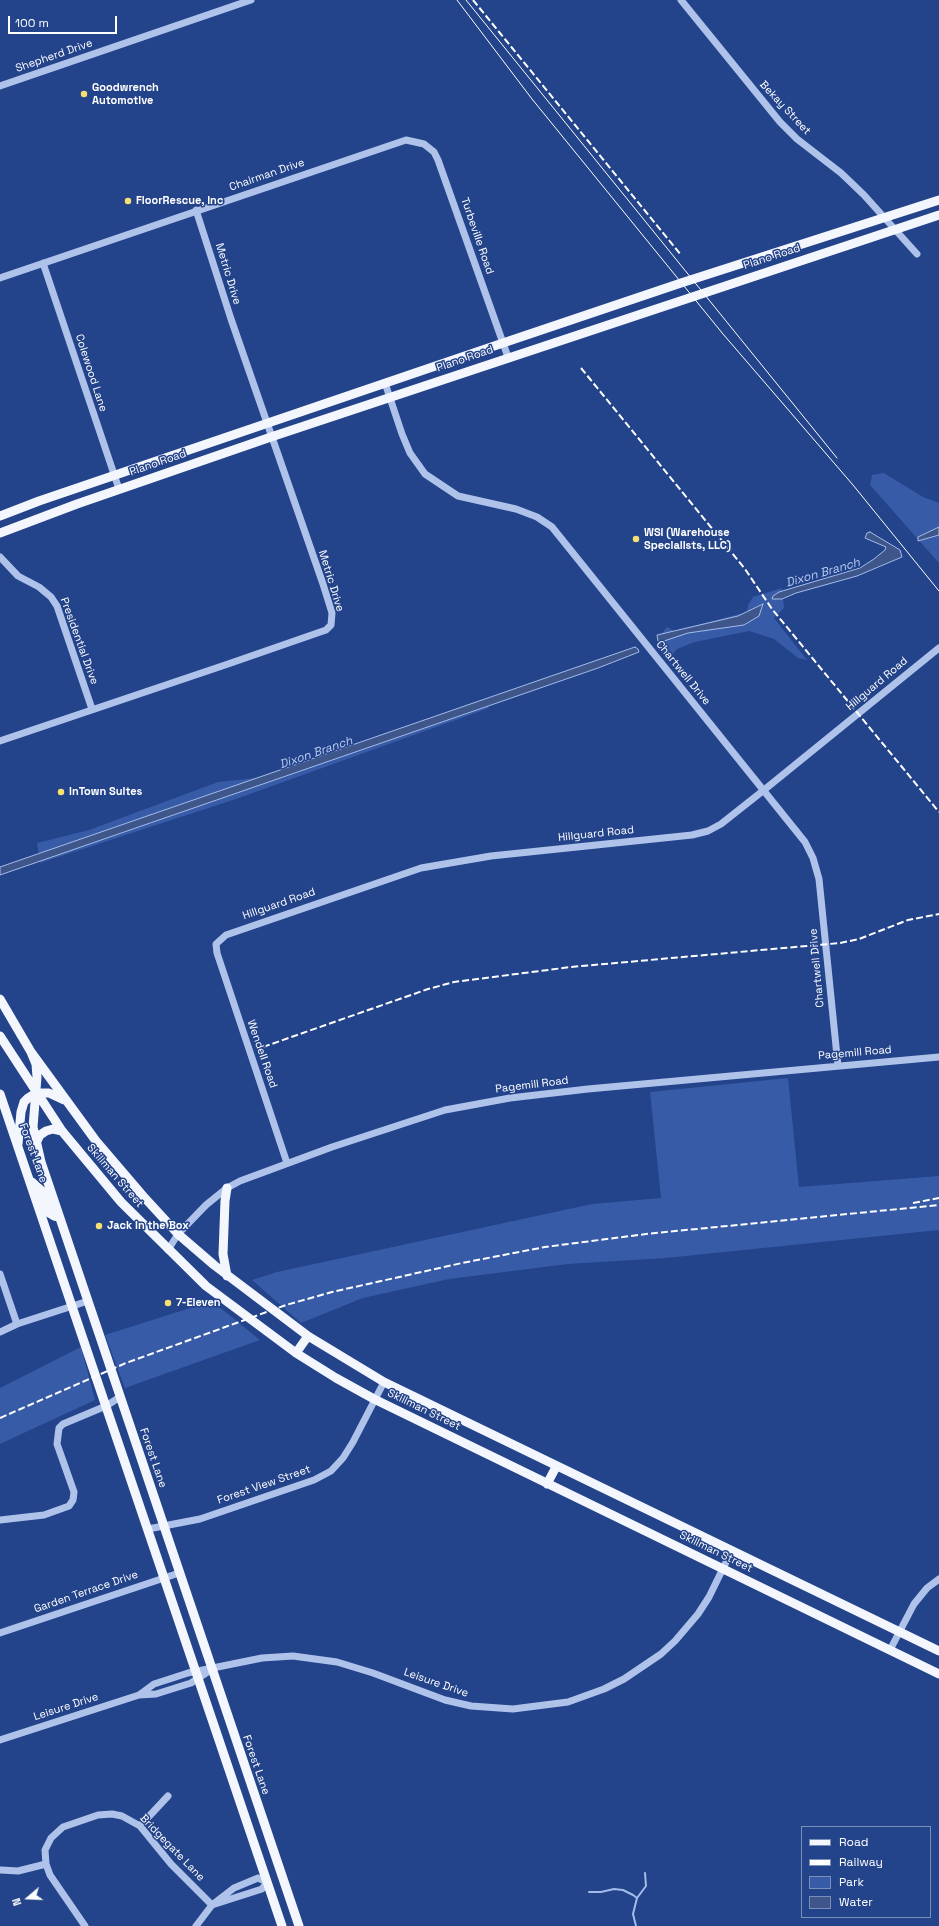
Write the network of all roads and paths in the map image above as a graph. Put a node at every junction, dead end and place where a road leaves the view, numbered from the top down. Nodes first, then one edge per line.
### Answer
1 (251, 0) edge
2 (681, 0) edge
3 (0, 86) edge
4 (406, 140) joint
5 (939, 200) edge
6 (196, 210) junction
7 (939, 214) edge
8 (884, 218) junction
9 (894, 229) junction
10 (917, 254) dead end
11 (43, 263) junction
12 (0, 278) edge
13 (503, 343) junction
14 (508, 357) junction
15 (385, 383) junction
16 (390, 398) junction
17 (267, 424) junction
18 (271, 437) junction
19 (114, 476) junction
20 (119, 489) junction
21 (0, 516) edge
22 (0, 533) edge
23 (0, 557) edge
24 (939, 648) edge
25 (92, 709) junction
26 (0, 741) edge
27 (764, 790) junction
28 (217, 953) joint
29 (0, 998) edge
30 (0, 1036) edge
31 (31, 1052) junction
32 (939, 1057) edge
33 (838, 1066) junction
34 (36, 1093) junction
35 (0, 1094) edge
36 (65, 1100) junction
37 (62, 1131) junction
38 (36, 1143) junction
39 (18, 1146) junction
40 (287, 1163) junction
41 (31, 1181) junction
42 (227, 1188) junction
43 (59, 1216) junction
44 (178, 1234) junction
45 (168, 1250) junction
46 (0, 1274) edge
47 (227, 1276) junction
48 (88, 1301) junction
49 (72, 1305) junction
50 (17, 1324) junction
51 (0, 1332) edge
52 (308, 1336) junction
53 (296, 1353) junction
54 (384, 1382) junction
55 (119, 1393) junction
56 (374, 1399) junction
57 (106, 1406) junction
58 (556, 1467) junction
59 (547, 1484) junction
60 (0, 1520) edge
61 (164, 1526) junction
62 (148, 1529) junction
63 (732, 1550) junction
64 (724, 1569) junction
65 (179, 1573) junction
66 (165, 1577) junction
67 (939, 1579) edge
68 (898, 1632) junction
69 (0, 1633) edge
70 (890, 1650) junction
71 (939, 1651) edge
72 (212, 1669) junction
73 (939, 1674) edge
74 (197, 1675) junction
75 (139, 1695) junction
76 (0, 1740) edge
77 (168, 1796) dead end
78 (140, 1826) junction
79 (46, 1864) junction
80 (1, 1870) dead end
81 (282, 1878) junction
82 (267, 1882) junction
83 (212, 1905) junction
84 (85, 1926) edge
85 (196, 1926) edge
86 (282, 1926) edge
87 (299, 1926) edge

1 - 3 street, Shepherd Drive
2 - 8 street, Bekay Street
4 - 6 street, Chairman Drive
4 - 13 street, Turbeville Road
5 - 8 main road, Plano Road
6 - 11 street, Chairman Drive
6 - 17 street, Metric Drive
7 - 9 main road, Plano Road
8 - 9 street, Bekay Street
8 - 13 main road, Plano Road
9 - 10 street, Bekay Street
9 - 14 main road, Plano Road
11 - 12 street, Chairman Drive
11 - 19 street, Colewood Lane
13 - 14 street, Turbeville Road
13 - 15 main road, Plano Road
14 - 16 main road, Plano Road
15 - 16 street, Chartwell Drive
15 - 17 main road, Plano Road
16 - 18 main road, Plano Road
16 - 27 street, Chartwell Drive
17 - 18 street, Metric Drive
17 - 19 main road, Plano Road
18 - 20 main road, Plano Road
18 - 25 street, Metric Drive
19 - 20 street, Colewood Lane
19 - 21 main road, Plano Road
20 - 22 main road, Plano Road
23 - 25 street, Presidential Drive
24 - 27 street, Hillguard Road
25 - 26 street, Metric Drive
27 - 28 street, Hillguard Road
27 - 33 street, Chartwell Drive
28 - 40 street, Wendell Road
29 - 31 main road, Forest Lane
30 - 34 main road, Skillman Street
31 - 34 main road, Forest Lane
31 - 36 main road, Skillman Street
32 - 33 street, Pagemill Road
33 - 40 street, Pagemill Road
34 - 36 main road
34 - 37 main road, Skillman Street
34 - 38 main road, Forest Lane
34 - 39 main road
35 - 39 main road, Forest Lane
36 - 44 main road, Skillman Street
37 - 38 main road
37 - 45 main road, Skillman Street
38 - 43 main road, Forest Lane
39 - 41 main road, Forest Lane
40 - 42 street, Pagemill Road
41 - 43 main road
41 - 49 main road, Forest Lane
42 - 44 street, Pagemill Road
42 - 47 main road
43 - 48 main road, Forest Lane
44 - 45 street, Pagemill Road
44 - 47 main road, Skillman Street
45 - 53 main road, Skillman Street
46 - 50 street
47 - 52 main road, Skillman Street
48 - 49 street
48 - 55 main road, Forest Lane
49 - 50 street
49 - 57 main road, Forest Lane
50 - 51 street
52 - 53 main road
52 - 54 main road, Skillman Street
53 - 56 main road, Skillman Street
54 - 56 street, Forest View Street
54 - 58 main road, Skillman Street
55 - 57 street
55 - 61 main road, Forest Lane
56 - 59 main road, Skillman Street
56 - 61 street, Forest View Street
57 - 60 street
57 - 62 main road, Forest Lane
58 - 59 main road
58 - 63 main road, Skillman Street
59 - 64 main road, Skillman Street
61 - 62 street, Forest View Street
61 - 65 main road, Forest Lane
62 - 66 main road, Forest Lane
63 - 64 street, Leisure Drive
63 - 68 main road, Skillman Street
64 - 70 main road, Skillman Street
64 - 72 street, Leisure Drive
65 - 66 street, Garden Terrace Drive
65 - 72 main road, Forest Lane
66 - 69 street, Garden Terrace Drive
66 - 74 main road, Forest Lane
67 - 68 street
68 - 70 street
68 - 71 main road, Skillman Street
70 - 73 main road, Skillman Street
72 - 74 street, Leisure Drive
72 - 81 main road, Forest Lane
74 - 75 street, Leisure Drive
74 - 75 street, Leisure Drive
74 - 82 main road, Forest Lane
75 - 76 street, Leisure Drive
77 - 78 street
78 - 79 street, Bridgegate Lane
78 - 83 street, Bridgegate Lane
79 - 80 street
79 - 84 street
81 - 82 main road
81 - 87 main road, Forest Lane
82 - 83 street
82 - 83 street
82 - 86 main road, Forest Lane
83 - 85 street

